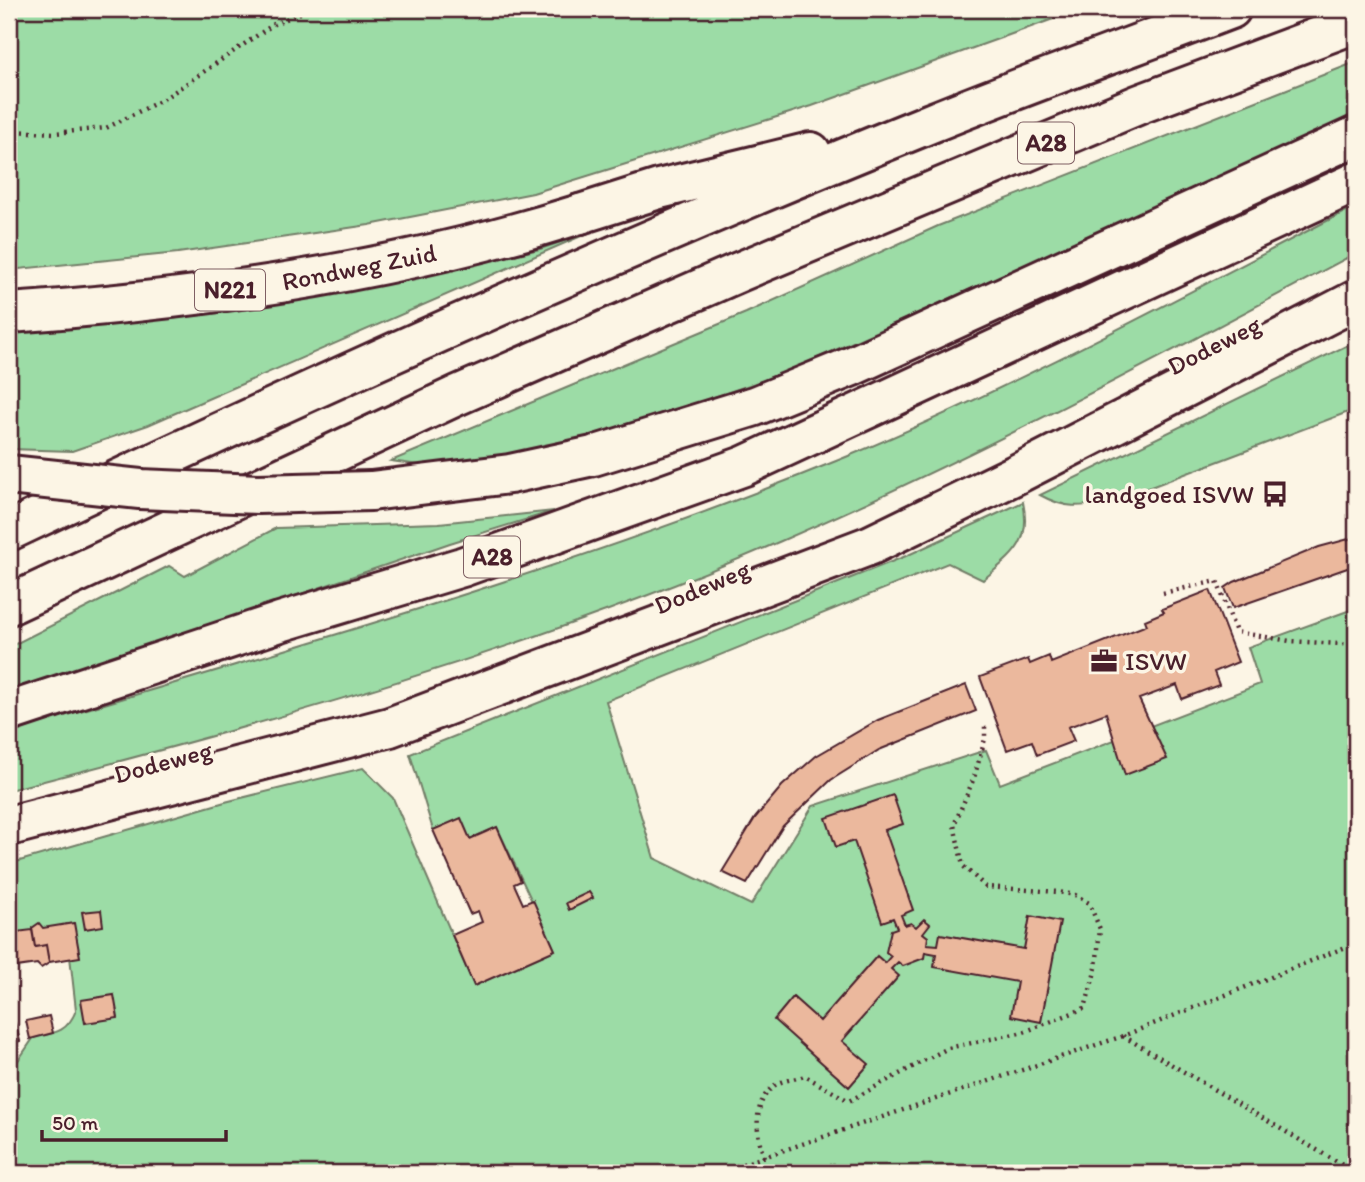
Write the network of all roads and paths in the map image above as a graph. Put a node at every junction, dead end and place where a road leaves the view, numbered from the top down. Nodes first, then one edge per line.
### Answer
1 (310, 9) edge
2 (1231, 9) edge
3 (1356, 23) edge
4 (934, 122) junction
5 (9, 131) edge
6 (1356, 136) edge
7 (1356, 182) edge
8 (580, 214) joint
9 (1356, 300) edge
10 (9, 313) edge
11 (962, 366) junction
12 (9, 475) edge
13 (372, 491) junction
14 (9, 531) edge
15 (1163, 593) dead end
16 (9, 605) edge
17 (1356, 645) edge
18 (9, 712) edge
19 (985, 725) dead end
20 (9, 826) edge
21 (1356, 943) edge
22 (1122, 1036) junction
23 (764, 1157) junction
24 (716, 1173) edge
25 (1356, 1173) edge

1 - 5 path
2 - 4 main road, A28
3 - 16 main road, A28
4 - 8 main road, A28
4 - 14 main road, A28
6 - 13 main road, A28
7 - 11 main road, A28
8 - 10 main road, Rondweg Zuid / N221
9 - 20 main road, Dodeweg
11 - 13 main road, A28
11 - 18 main road, A28
12 - 13 main road, A28, bridge
15 - 17 path
19 - 23 path
21 - 22 path
22 - 23 path
22 - 25 path
23 - 24 path

